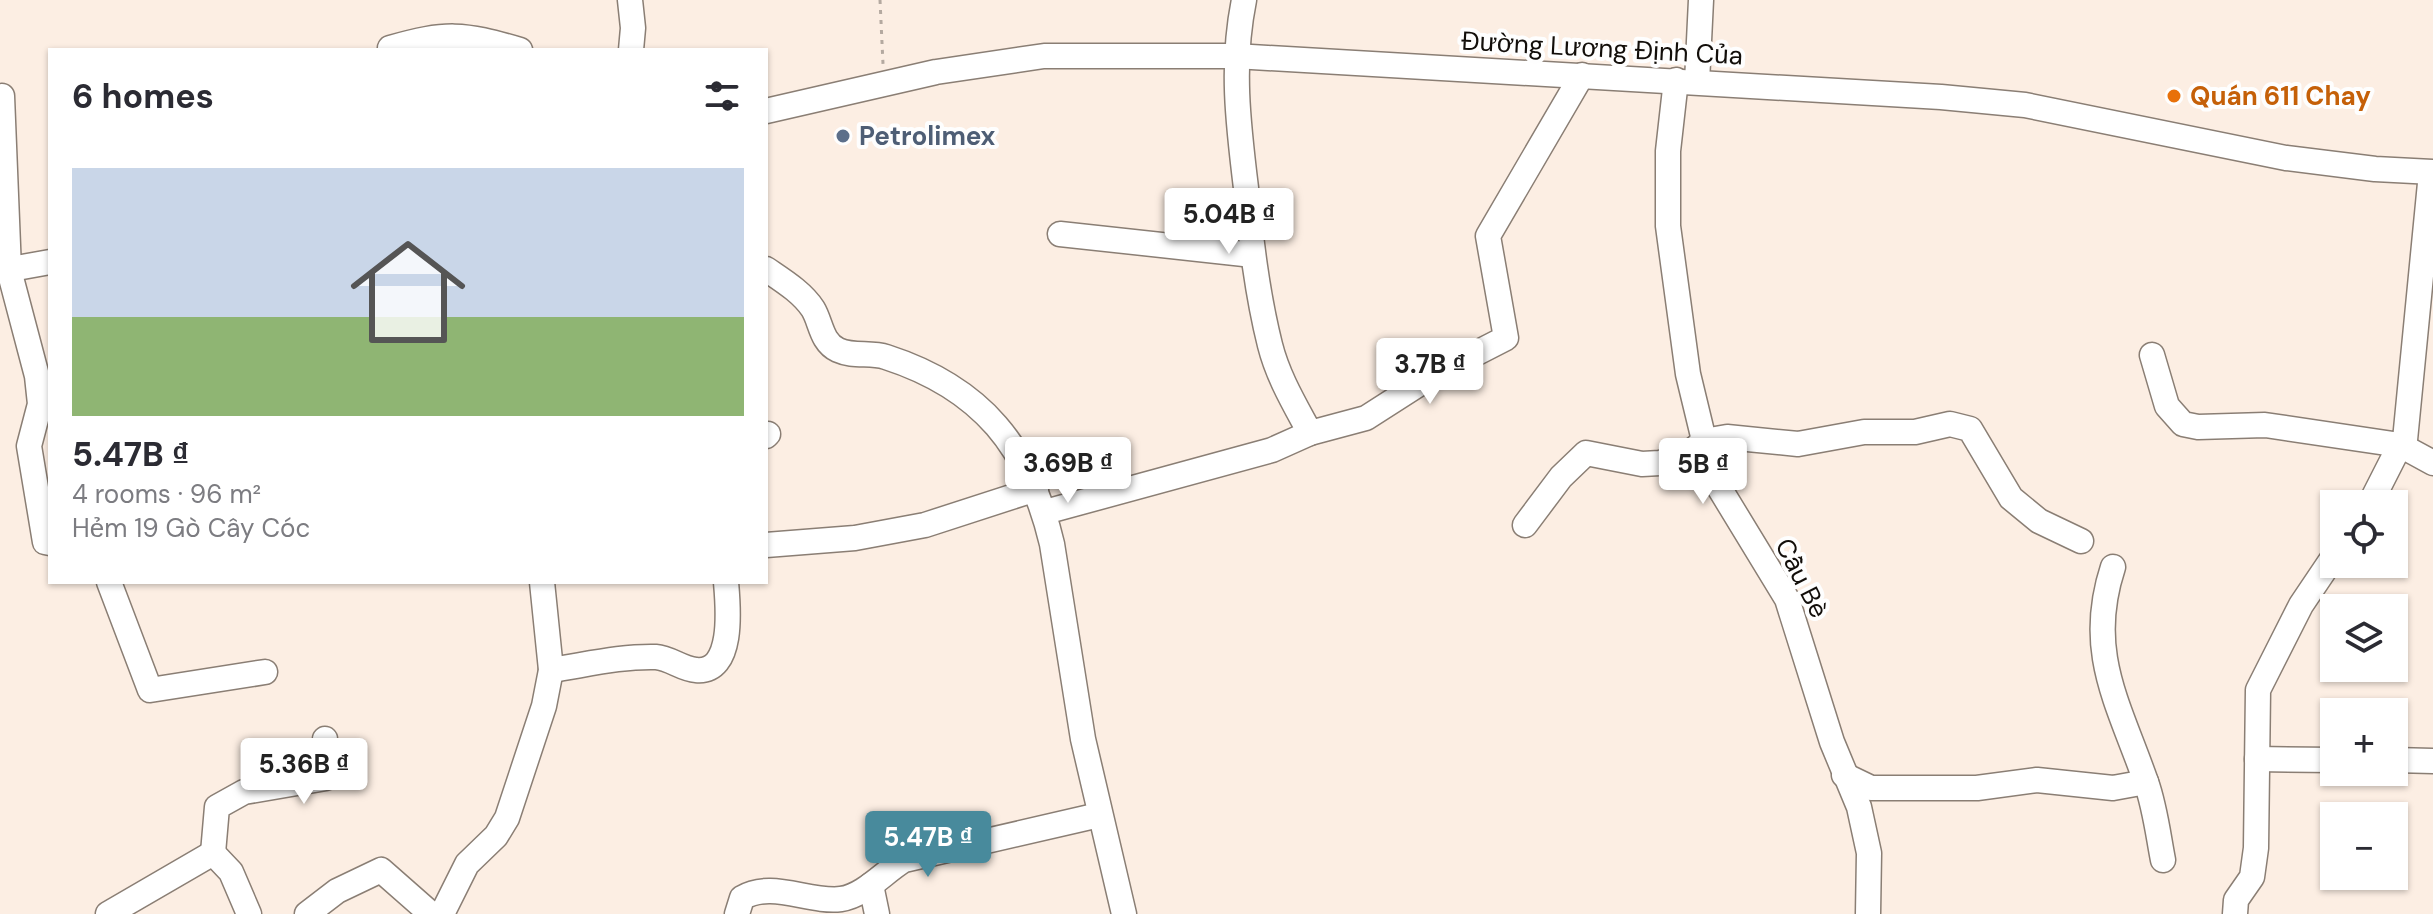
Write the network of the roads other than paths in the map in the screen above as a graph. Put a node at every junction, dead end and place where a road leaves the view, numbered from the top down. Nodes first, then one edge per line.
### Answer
1 (630, 0) edge
2 (1244, 0) edge
3 (1701, 0) edge
4 (390, 48) edge
5 (512, 48) edge
6 (631, 48) edge
7 (1235, 56) junction
8 (1582, 75) junction
9 (1686, 81) junction
10 (2, 96) edge
11 (768, 111) edge
12 (2432, 180) edge
13 (1060, 234) dead end
14 (1253, 255) junction
15 (48, 262) edge
16 (5, 270) edge
17 (768, 270) edge
18 (2152, 355) dead end
19 (1310, 433) junction
20 (1704, 441) junction
21 (2400, 445) junction
22 (2433, 463) edge
23 (2377, 490) edge
24 (1040, 501) junction
25 (1525, 525) dead end
26 (2081, 541) dead end
27 (48, 543) edge
28 (768, 545) edge
29 (2113, 567) dead end
30 (2320, 577) edge
31 (110, 584) edge
32 (542, 584) edge
33 (726, 584) edge
34 (551, 670) junction
35 (265, 672) dead end
36 (325, 739) dead end
37 (2257, 759) junction
38 (2320, 760) edge
39 (2408, 760) edge
40 (2433, 761) edge
41 (1844, 775) junction
42 (2146, 782) junction
43 (1099, 815) junction
44 (213, 853) junction
45 (2163, 860) dead end
46 (871, 885) junction
47 (2236, 907) edge
48 (108, 914) edge
49 (249, 914) edge
50 (307, 914) edge
51 (431, 914) edge
52 (442, 914) edge
53 (737, 914) edge
54 (877, 914) edge
55 (1124, 914) edge
56 (1868, 914) edge

1 - 6 street
2 - 7 street
3 - 9 street, Cầu Bè
4 - 5 street
7 - 8 street, Đường Lương Định Của
7 - 11 street, Đường Lương Định Của
7 - 14 street
8 - 9 street, Đường Lương Định Của
8 - 19 street
9 - 12 street, Đường Lương Định Của
9 - 20 street, Cầu Bè
10 - 16 street
12 - 21 street
13 - 14 street
14 - 19 street
15 - 16 street
16 - 27 street
17 - 24 street
18 - 21 street
19 - 24 street
20 - 25 street
20 - 26 street
20 - 41 street, Cầu Bè
21 - 22 street
21 - 23 street
24 - 28 street
24 - 43 street
29 - 42 street
30 - 37 street
31 - 35 street
32 - 34 street
33 - 34 street
34 - 52 street
36 - 44 street
37 - 38 street
37 - 47 street
39 - 40 street
41 - 42 street
41 - 56 street, Cầu Bè
42 - 45 street
43 - 46 street
43 - 55 street
44 - 48 street
44 - 49 street
46 - 53 street
46 - 54 street
50 - 51 street

